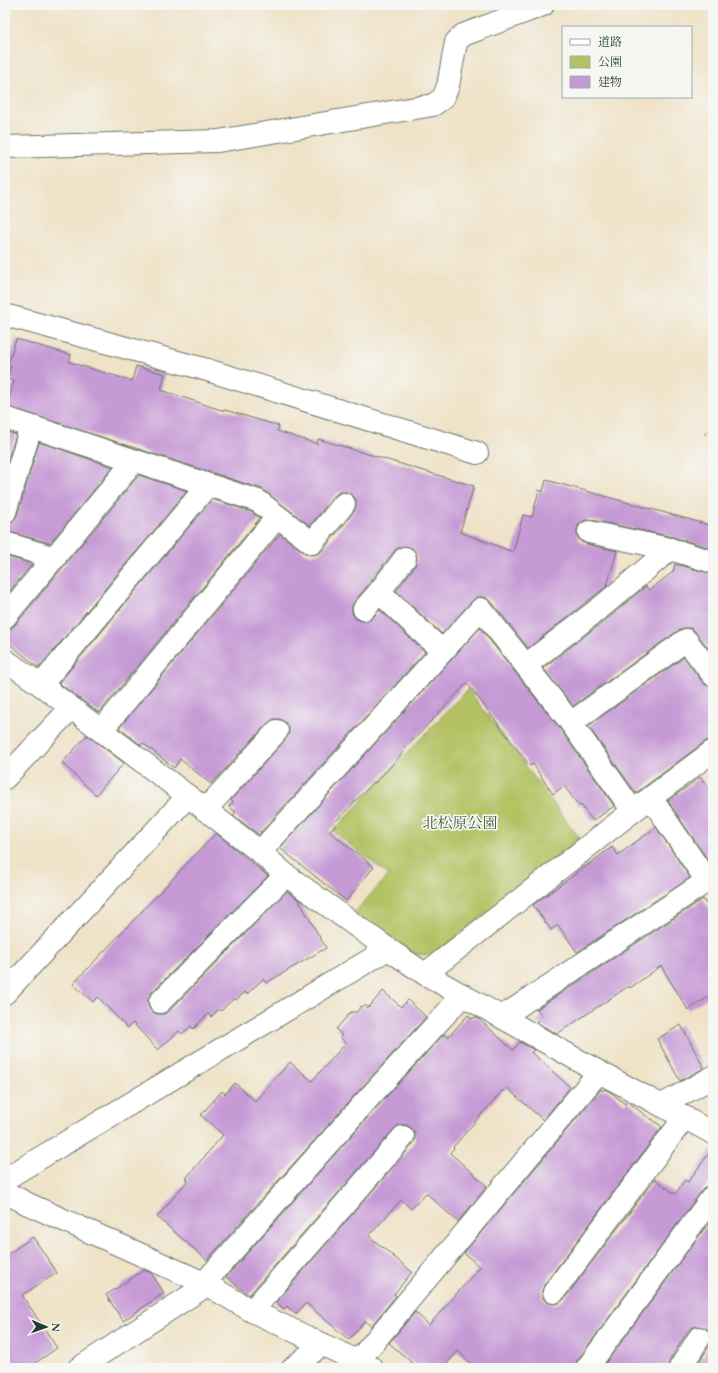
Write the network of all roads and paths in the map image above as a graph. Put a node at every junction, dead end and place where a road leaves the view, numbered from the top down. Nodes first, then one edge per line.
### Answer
1 (543, 5) edge
2 (5, 147) edge
3 (5, 315) edge
4 (5, 418) edge
5 (31, 427) junction
6 (713, 429) edge
7 (705, 434) dead end
8 (477, 453) dead end
9 (134, 461) junction
10 (208, 485) junction
11 (344, 504) dead end
12 (5, 512) edge
13 (277, 517) junction
14 (590, 532) dead end
15 (5, 542) edge
16 (670, 549) junction
17 (55, 558) junction
18 (405, 558) dead end
19 (713, 562) edge
20 (378, 592) junction
21 (364, 609) dead end
22 (5, 617) edge
23 (442, 651) junction
24 (5, 660) edge
25 (526, 666) junction
26 (713, 675) edge
27 (40, 685) junction
28 (71, 708) junction
29 (571, 723) junction
30 (101, 731) junction
31 (277, 731) dead end
32 (713, 751) edge
33 (5, 778) edge
34 (188, 796) junction
35 (651, 798) junction
36 (205, 810) junction
37 (633, 811) junction
38 (260, 852) junction
39 (286, 875) junction
40 (388, 949) junction
41 (425, 974) junction
42 (5, 993) edge
43 (463, 995) junction
44 (160, 1002) dead end
45 (502, 1017) junction
46 (599, 1072) junction
47 (713, 1077) edge
48 (662, 1105) junction
49 (685, 1117) junction
50 (713, 1133) edge
51 (403, 1137) dead end
52 (5, 1179) edge
53 (5, 1192) edge
54 (713, 1196) edge
55 (206, 1284) junction
56 (554, 1292) dead end
57 (252, 1311) junction
58 (699, 1338) dead end
59 (322, 1344) junction
60 (365, 1365) edge
61 (80, 1368) edge
62 (293, 1368) edge
63 (587, 1368) edge
64 (680, 1368) edge

1 - 2 street
3 - 8 street
4 - 5 street
5 - 9 street
5 - 12 street
6 - 7 path
9 - 10 street
9 - 17 street
10 - 13 street
10 - 27 street
11 - 13 street
13 - 30 street
14 - 16 street
15 - 17 street
16 - 19 street
16 - 25 street
17 - 22 street
18 - 20 street
20 - 21 street
20 - 23 street
23 - 25 street
23 - 38 street
24 - 27 street
25 - 29 street
26 - 29 street
27 - 28 street
28 - 30 street
28 - 33 street
29 - 37 street
30 - 34 street
31 - 36 street
32 - 35 street
34 - 36 street
34 - 42 street
35 - 37 street
35 - 45 street
36 - 38 street
37 - 41 street
38 - 39 street
39 - 40 street
39 - 44 street
40 - 41 street
40 - 52 street
41 - 43 street
43 - 45 street
43 - 55 street
45 - 46 street
46 - 48 street
46 - 60 street
47 - 48 street
48 - 49 street
49 - 50 street
49 - 56 street
51 - 57 street
53 - 55 street
54 - 63 street
55 - 57 street
55 - 61 street
57 - 59 street
58 - 64 street
59 - 60 street
59 - 62 street

